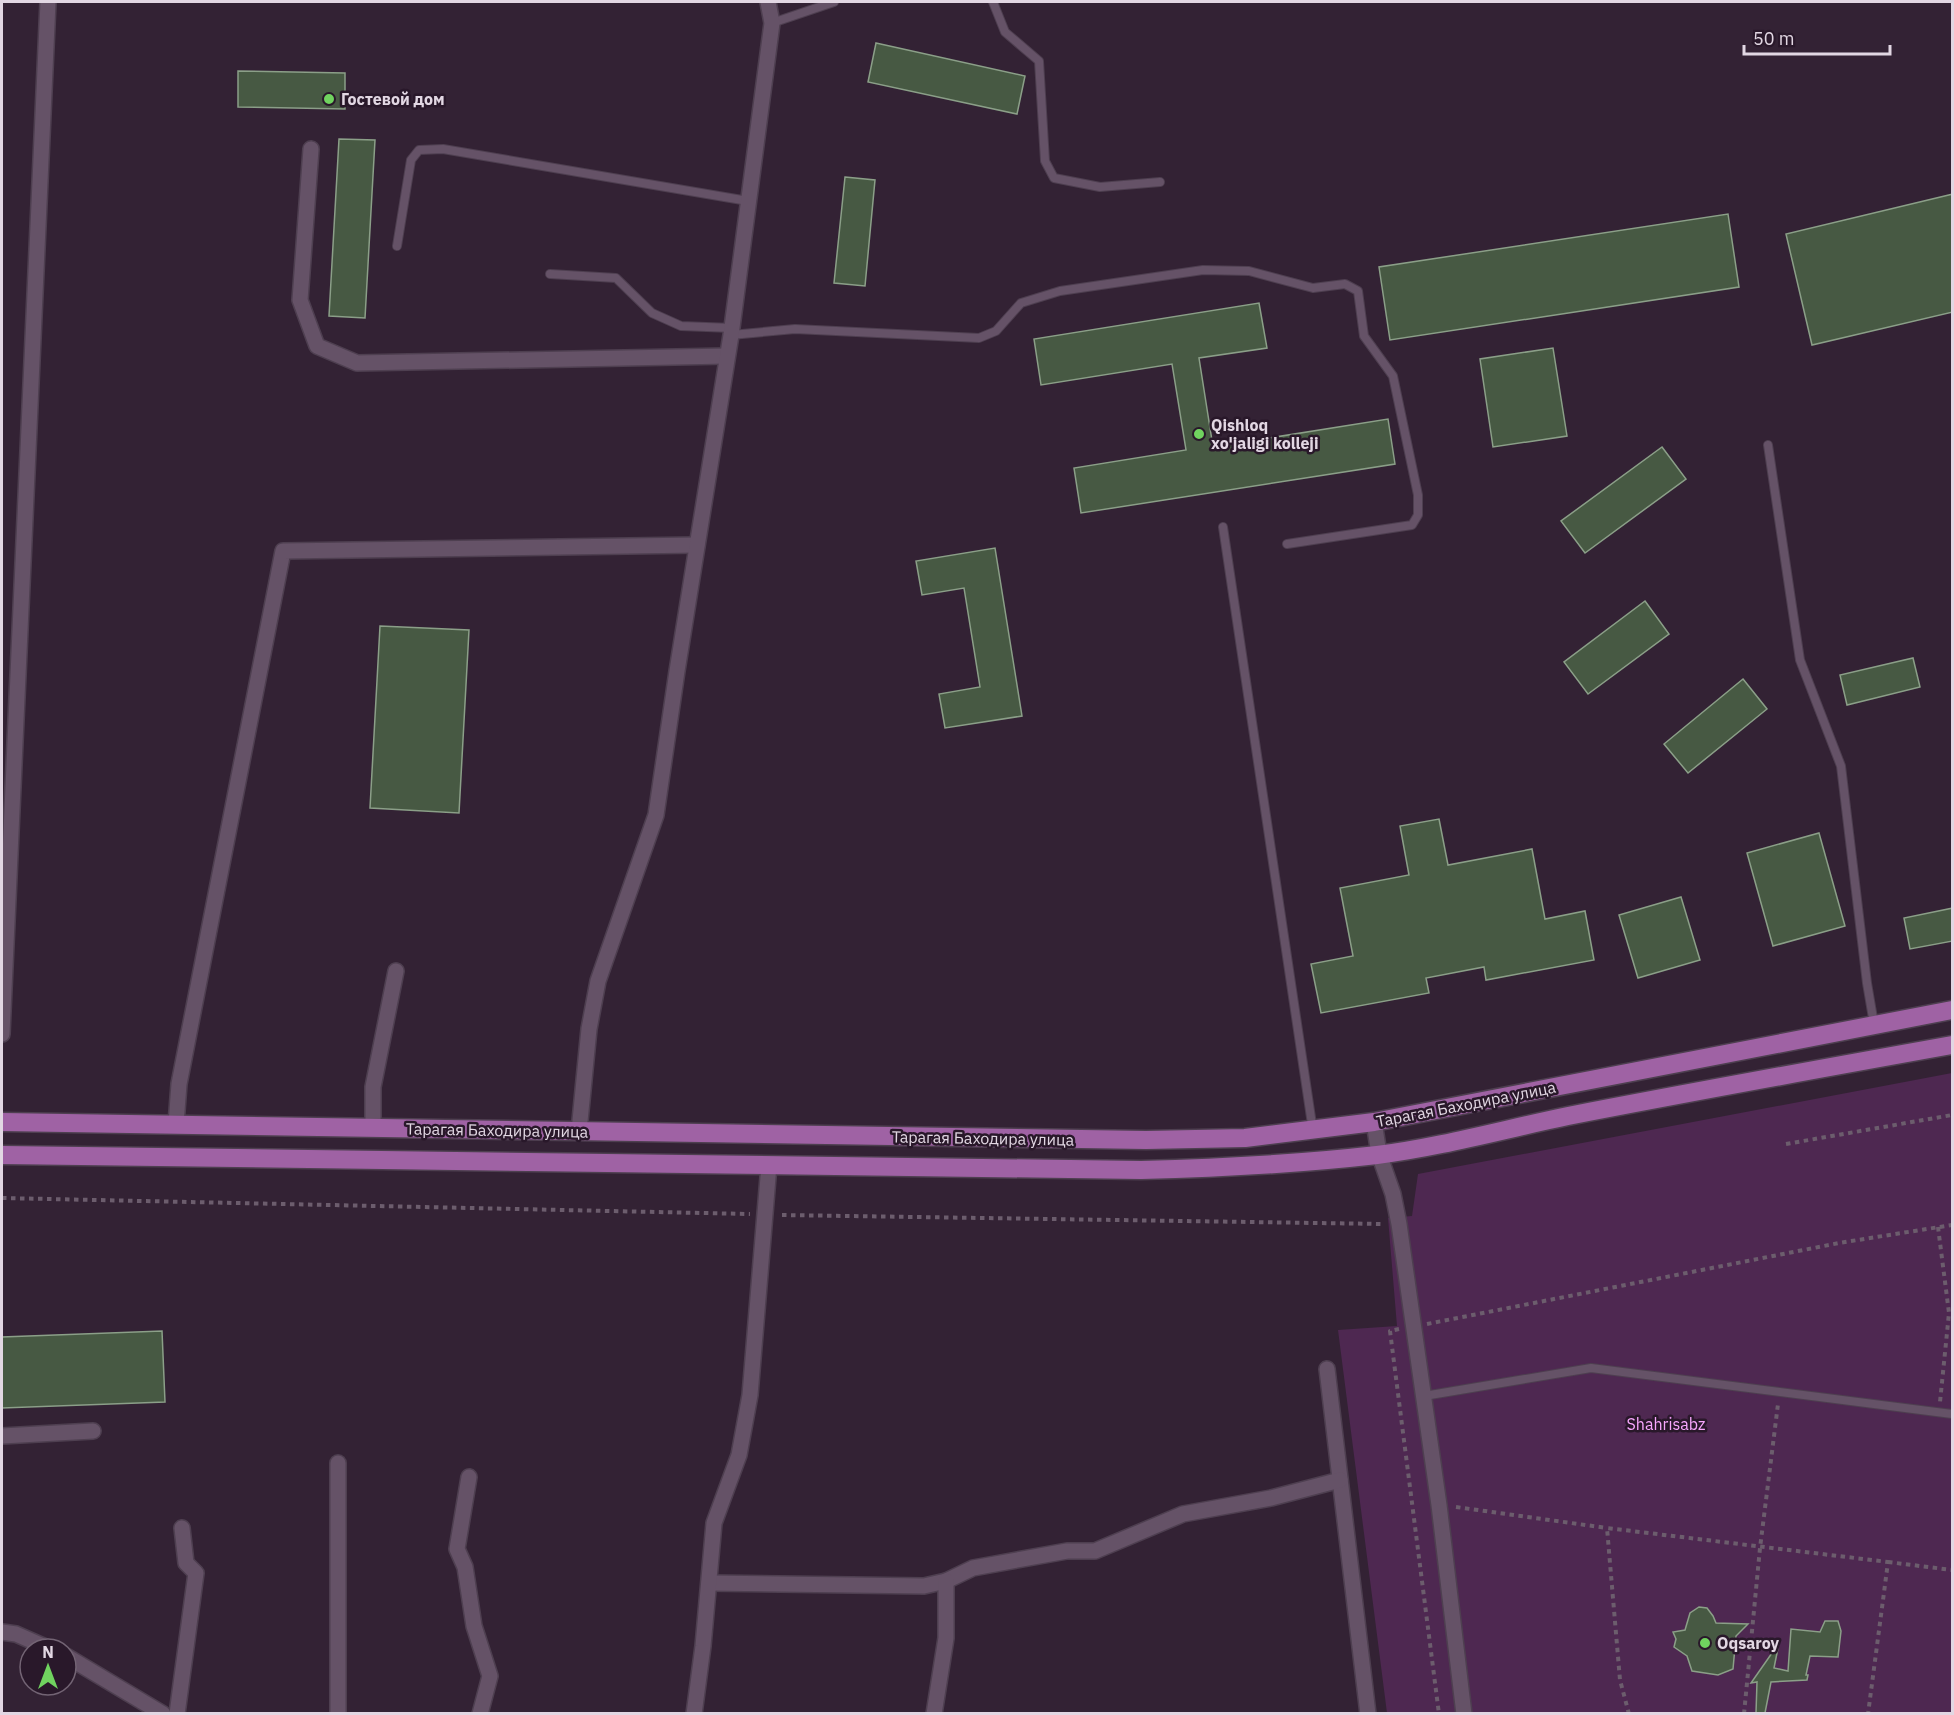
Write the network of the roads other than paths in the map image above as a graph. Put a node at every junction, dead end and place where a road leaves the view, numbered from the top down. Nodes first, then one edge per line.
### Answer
1 (48, 2) edge
2 (768, 2) edge
3 (834, 2) edge
4 (993, 2) edge
5 (772, 23) junction
6 (311, 148) dead end
7 (1160, 182) dead end
8 (748, 201) junction
9 (397, 246) dead end
10 (550, 274) dead end
11 (731, 332) junction
12 (727, 356) junction
13 (1768, 445) dead end
14 (1223, 527) dead end
15 (1287, 544) dead end
16 (697, 545) junction
17 (396, 970) dead end
18 (1953, 1010) edge
19 (1874, 1024) junction
20 (2, 1034) edge
21 (1953, 1045) edge
22 (2, 1122) edge
23 (1374, 1122) junction
24 (176, 1124) junction
25 (373, 1128) junction
26 (579, 1131) junction
27 (1314, 1131) junction
28 (2, 1155) edge
29 (1378, 1155) junction
30 (769, 1165) junction
31 (1327, 1370) dead end
32 (1424, 1396) junction
33 (1953, 1414) edge
34 (93, 1431) dead end
35 (2, 1436) edge
36 (338, 1463) dead end
37 (469, 1477) dead end
38 (1340, 1480) junction
39 (182, 1528) dead end
40 (946, 1581) junction
41 (709, 1583) junction
42 (2, 1632) edge
43 (23, 1637) edge
44 (78, 1663) edge
45 (163, 1713) edge
46 (177, 1713) edge
47 (338, 1713) edge
48 (480, 1713) edge
49 (694, 1713) edge
50 (934, 1713) edge
51 (1368, 1713) edge
52 (1464, 1713) edge

1 - 20 street
2 - 5 street
3 - 5 lane
4 - 7 lane
5 - 8 street
6 - 12 street
8 - 9 lane
8 - 11 street
10 - 11 lane
11 - 12 street
11 - 15 lane
12 - 16 street
13 - 19 lane
14 - 27 lane
16 - 24 street
16 - 26 street
17 - 25 street
18 - 19 main road, Тарагая Баходира улица
19 - 23 main road, Тарагая Баходира улица
21 - 29 main road, Тарагая Баходира улица
22 - 24 main road, Тарагая Баходира улица
23 - 27 main road, Тарагая Баходира улица
23 - 29 street
24 - 25 main road, Тарагая Баходира улица
25 - 26 main road, Тарагая Баходира улица
26 - 27 main road, Тарагая Баходира улица
28 - 30 main road, Тарагая Баходира улица
29 - 30 main road, Тарагая Баходира улица
29 - 32 street
30 - 41 street
31 - 38 street
32 - 33 lane
32 - 52 street
34 - 35 street
36 - 47 street
37 - 48 street
38 - 40 street
38 - 51 street
39 - 46 street
40 - 41 street
40 - 50 street
41 - 49 street
42 - 43 street
44 - 45 street

